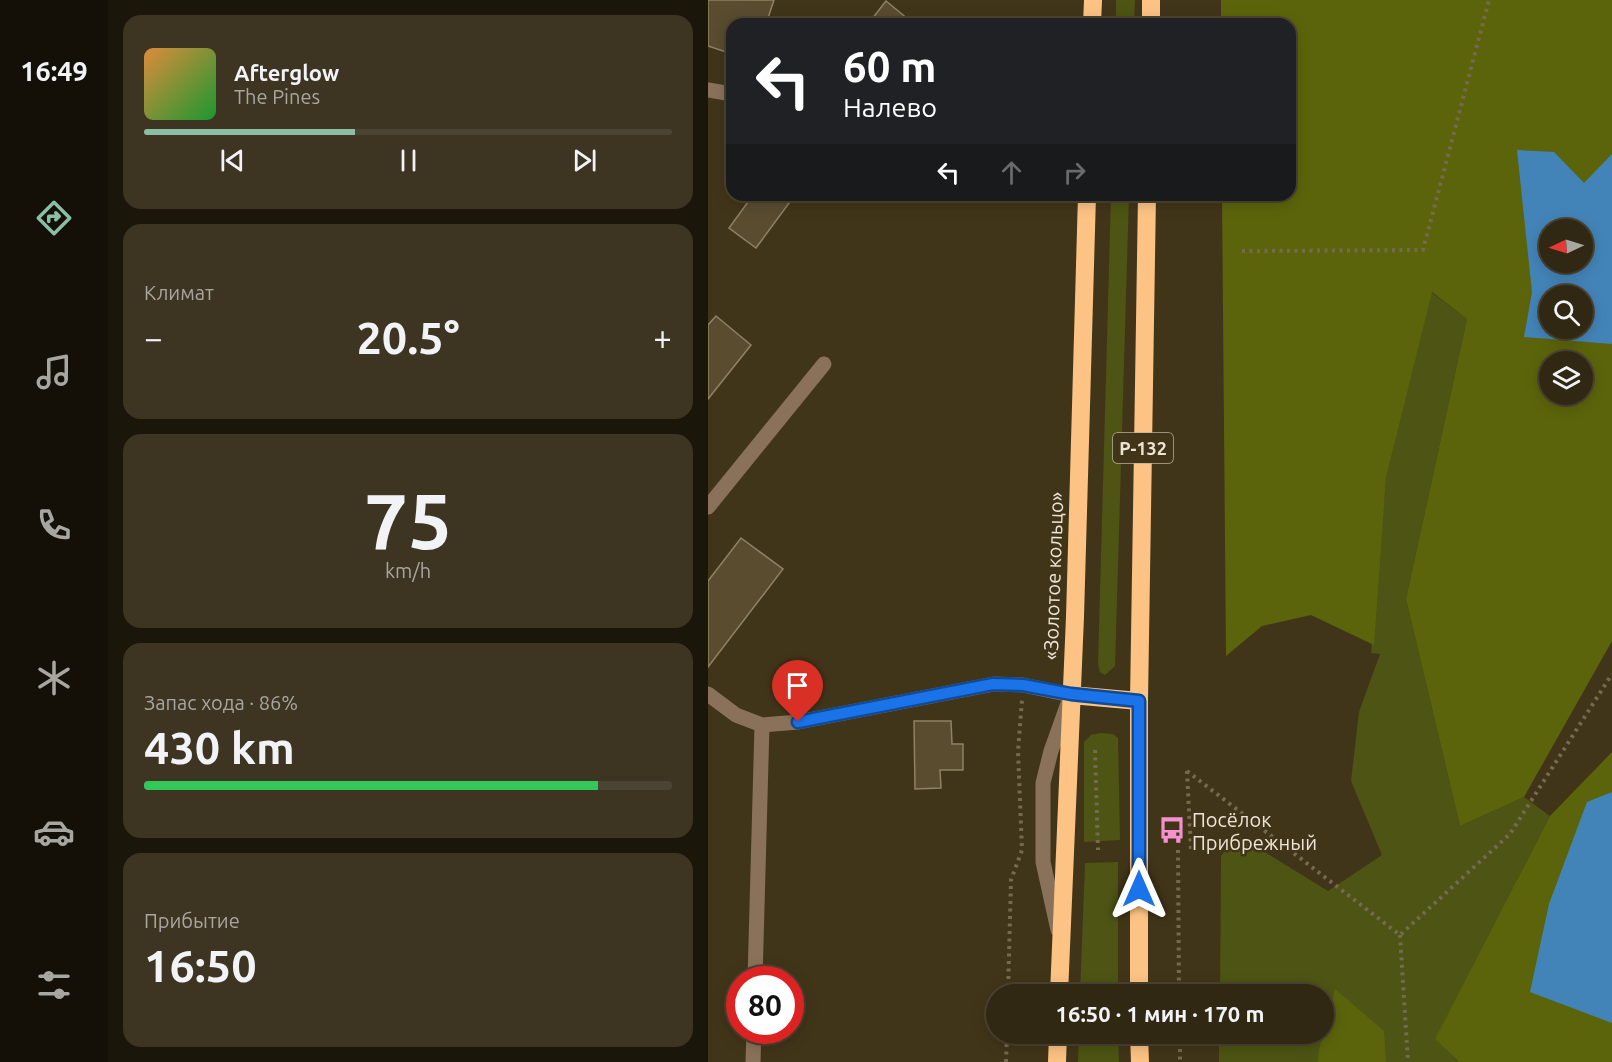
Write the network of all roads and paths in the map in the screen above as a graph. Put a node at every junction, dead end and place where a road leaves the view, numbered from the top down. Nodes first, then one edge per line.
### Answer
1 (1093, 0) edge
2 (1152, 0) edge
3 (1489, 0) edge
4 (1092, 18) edge
5 (1151, 18) edge
6 (708, 90) edge
7 (726, 93) edge
8 (1088, 201) edge
9 (1147, 201) edge
10 (1242, 251) dead end
11 (824, 364) dead end
12 (708, 507) edge
13 (1612, 674) edge
14 (1023, 685) junction
15 (708, 694) edge
16 (1071, 694) junction
17 (1139, 701) junction
18 (762, 725) junction
19 (1095, 750) dead end
20 (1098, 850) dead end
21 (1178, 850) dead end
22 (1191, 850) dead end
23 (1400, 935) junction
24 (755, 966) edge
25 (1008, 984) edge
26 (1059, 984) edge
27 (1139, 984) edge
28 (1179, 984) edge
29 (754, 1044) edge
30 (1007, 1044) edge
31 (1058, 1044) edge
32 (1139, 1044) edge
33 (1180, 1044) edge
34 (753, 1062) edge
35 (1006, 1062) edge
36 (1057, 1062) edge
37 (1140, 1062) edge
38 (1180, 1062) edge
39 (1408, 1062) edge

1 - 4 highway
2 - 5 highway
3 - 10 path
6 - 7 street
8 - 16 highway, «Золотое кольцо»
9 - 17 highway, Р-132
11 - 12 street
13 - 23 path
14 - 16 street
14 - 18 street
14 - 25 path
15 - 18 street
16 - 17 highway
16 - 26 highway, «Золотое кольцо»
17 - 27 highway, Р-132
18 - 24 street
19 - 20 path
21 - 28 path
22 - 23 path
23 - 39 path
29 - 34 street
30 - 35 path
31 - 36 highway
32 - 37 highway
33 - 38 path

